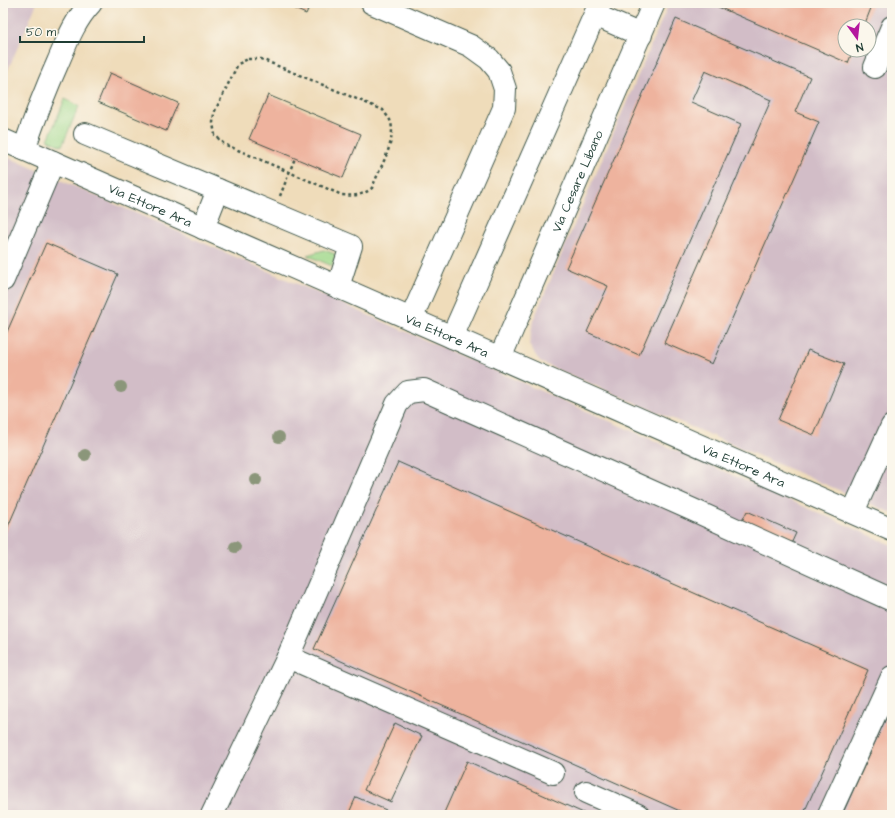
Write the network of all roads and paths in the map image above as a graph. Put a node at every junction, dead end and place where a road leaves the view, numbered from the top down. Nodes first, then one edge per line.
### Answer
1 (90, 3) edge
2 (372, 3) edge
3 (654, 3) edge
4 (593, 8) edge
5 (892, 27) edge
6 (641, 35) junction
7 (875, 67) dead end
8 (85, 134) dead end
9 (3, 140) edge
10 (24, 149) junction
11 (294, 158) dead end
12 (53, 162) junction
13 (289, 172) junction
14 (218, 190) junction
15 (273, 213) junction
16 (203, 228) junction
17 (3, 280) edge
18 (338, 287) junction
19 (411, 319) junction
20 (452, 337) junction
21 (500, 358) junction
22 (892, 426) edge
23 (853, 512) junction
24 (892, 530) edge
25 (892, 600) edge
26 (288, 657) junction
27 (892, 677) edge
28 (553, 773) dead end
29 (586, 792) dead end
30 (212, 815) edge
31 (638, 815) edge
32 (829, 815) edge

1 - 10 street
2 - 19 street
3 - 6 street, Via Cesare Libano
4 - 6 street
4 - 20 street
5 - 7 street
6 - 21 street, Via Cesare Libano
8 - 14 street
9 - 10 street, Via Ettore Ara
10 - 12 street, Via Ettore Ara
11 - 13 path
12 - 16 street, Via Ettore Ara
12 - 17 street
13 - 13 path
13 - 15 path
14 - 15 street
14 - 16 street
15 - 18 street
16 - 18 street, Via Ettore Ara
18 - 19 street, Via Ettore Ara
19 - 20 street, Via Ettore Ara
20 - 21 street, Via Ettore Ara
21 - 23 street, Via Ettore Ara
22 - 23 street
23 - 24 street, Via Ettore Ara
25 - 26 street
26 - 28 street
26 - 30 street
27 - 32 street
29 - 31 street

